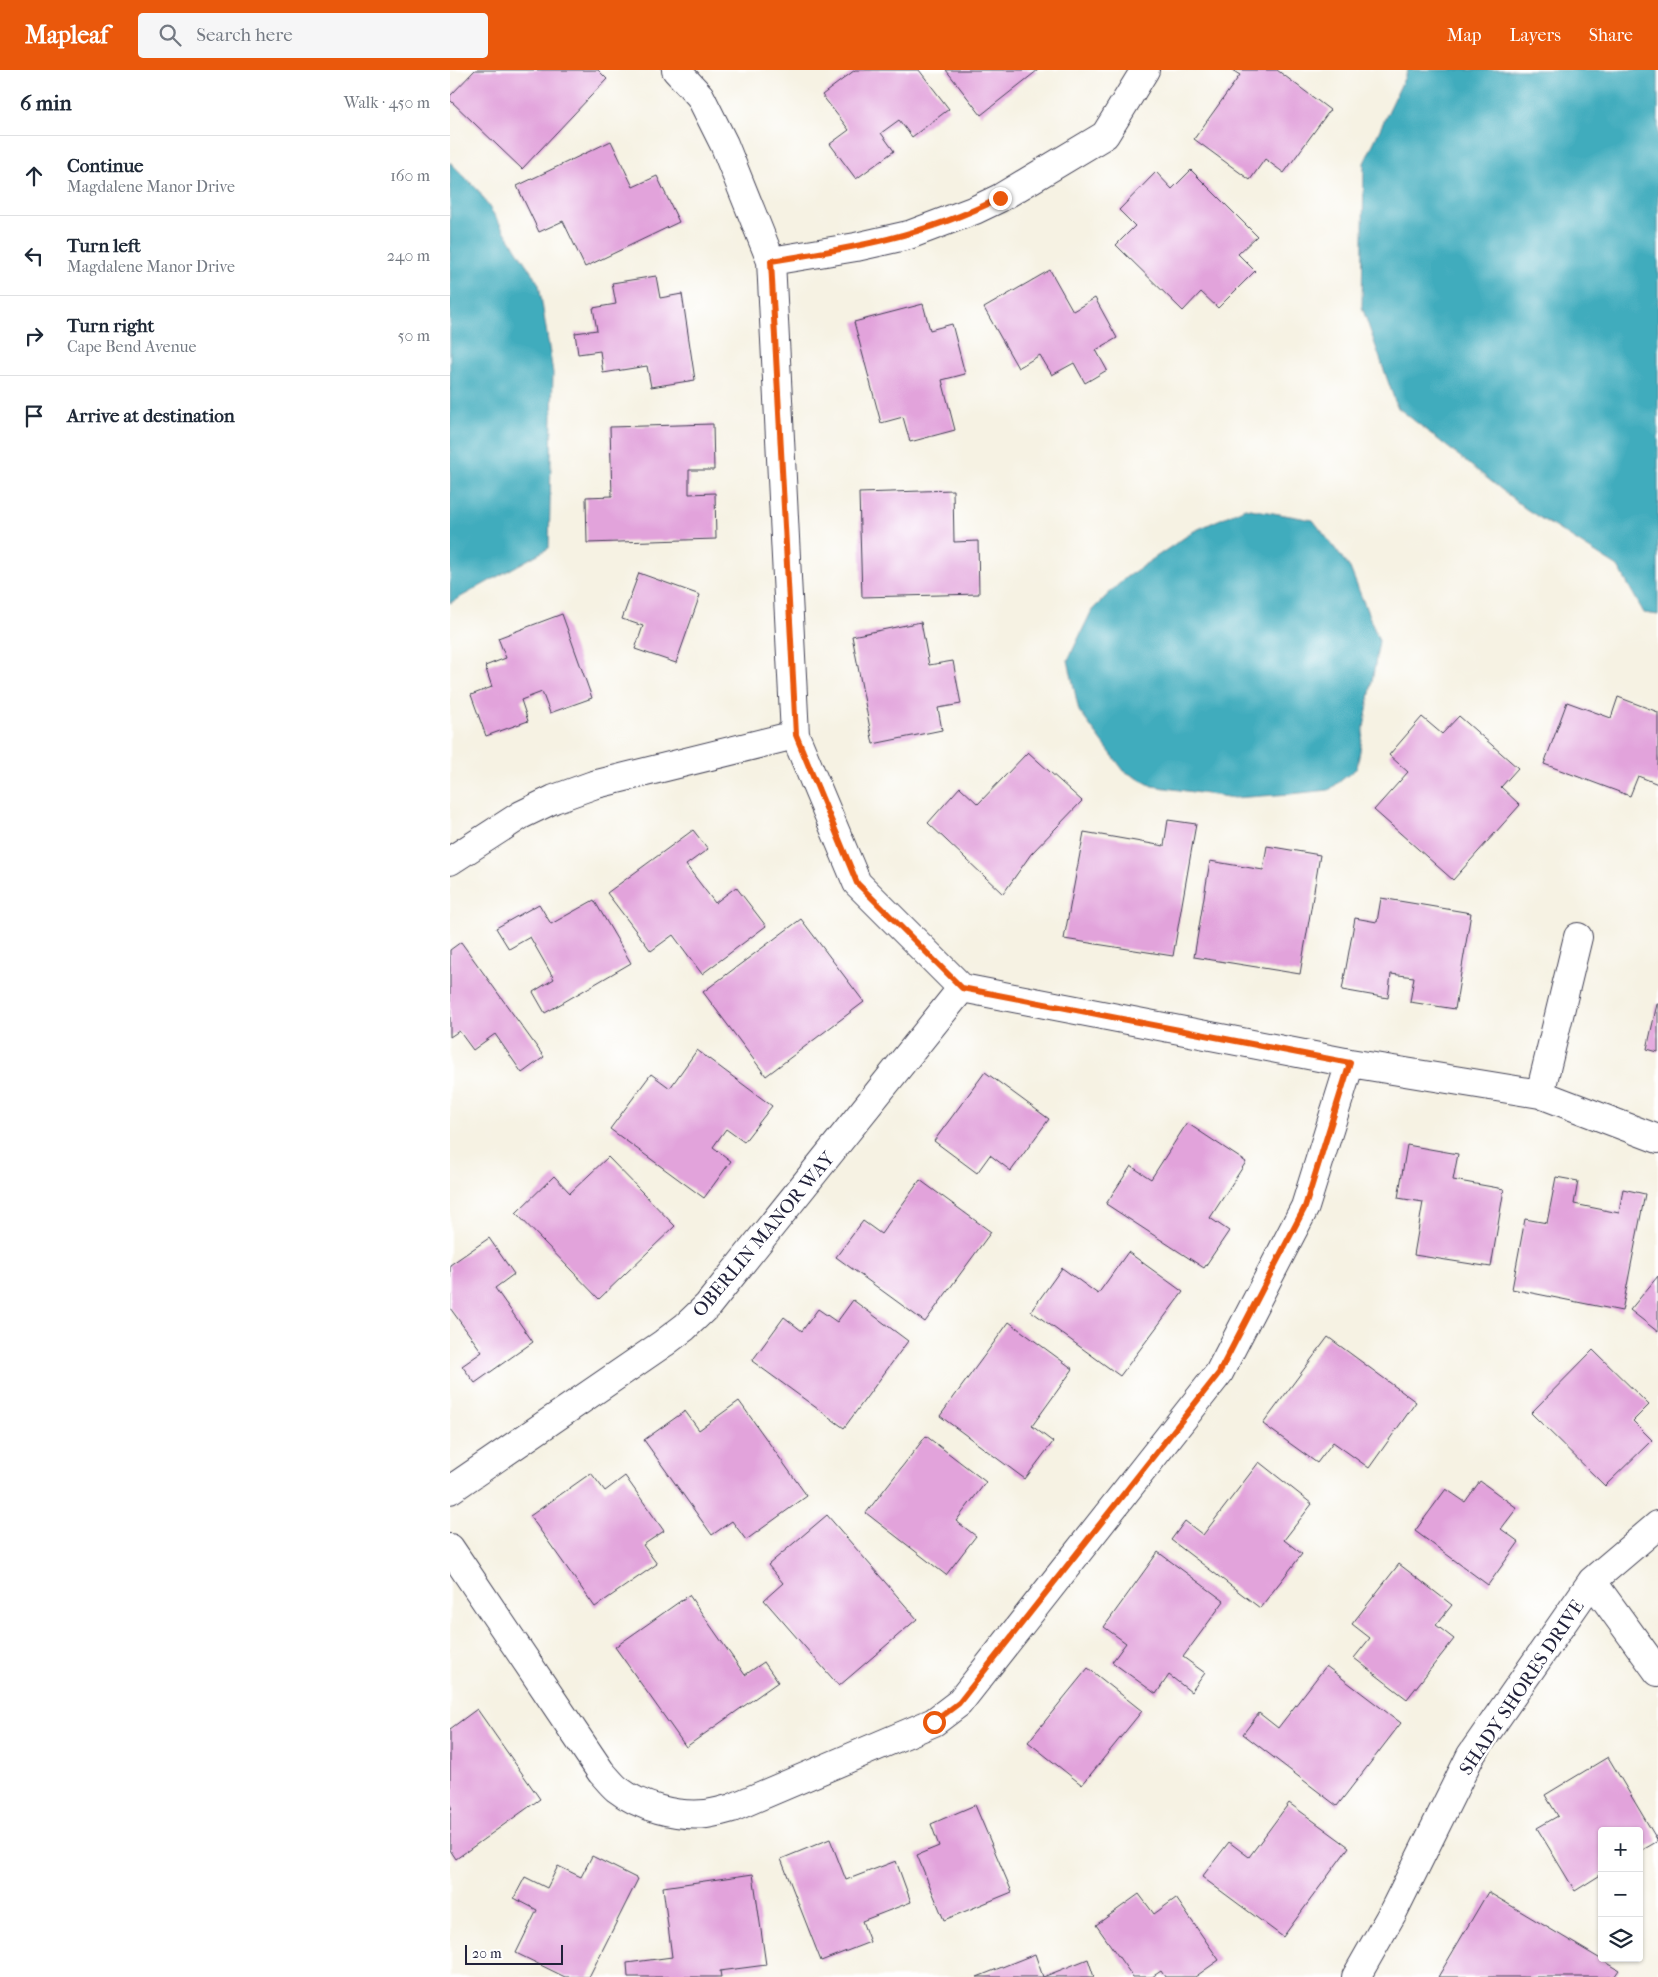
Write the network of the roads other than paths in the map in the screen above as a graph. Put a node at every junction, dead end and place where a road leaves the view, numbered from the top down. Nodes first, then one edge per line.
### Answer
1 (676, 70) edge
2 (1145, 70) edge
3 (771, 261) junction
4 (796, 735) junction
5 (450, 861) edge
6 (1578, 937) dead end
7 (962, 988) junction
8 (1350, 1063) junction
9 (1540, 1094) junction
10 (1658, 1139) edge
11 (450, 1490) edge
12 (1658, 1525) edge
13 (450, 1548) edge
14 (1592, 1581) junction
15 (1658, 1672) edge
16 (1356, 1977) edge

1 - 3 street
2 - 3 street
3 - 4 street
4 - 5 street
4 - 7 street
6 - 9 street
7 - 8 street
7 - 11 street, OBERLIN MANOR WAY
8 - 9 street
8 - 13 street
9 - 10 street
12 - 14 street, SHADY SHORES DRIVE
14 - 15 street
14 - 16 street, SHADY SHORES DRIVE

